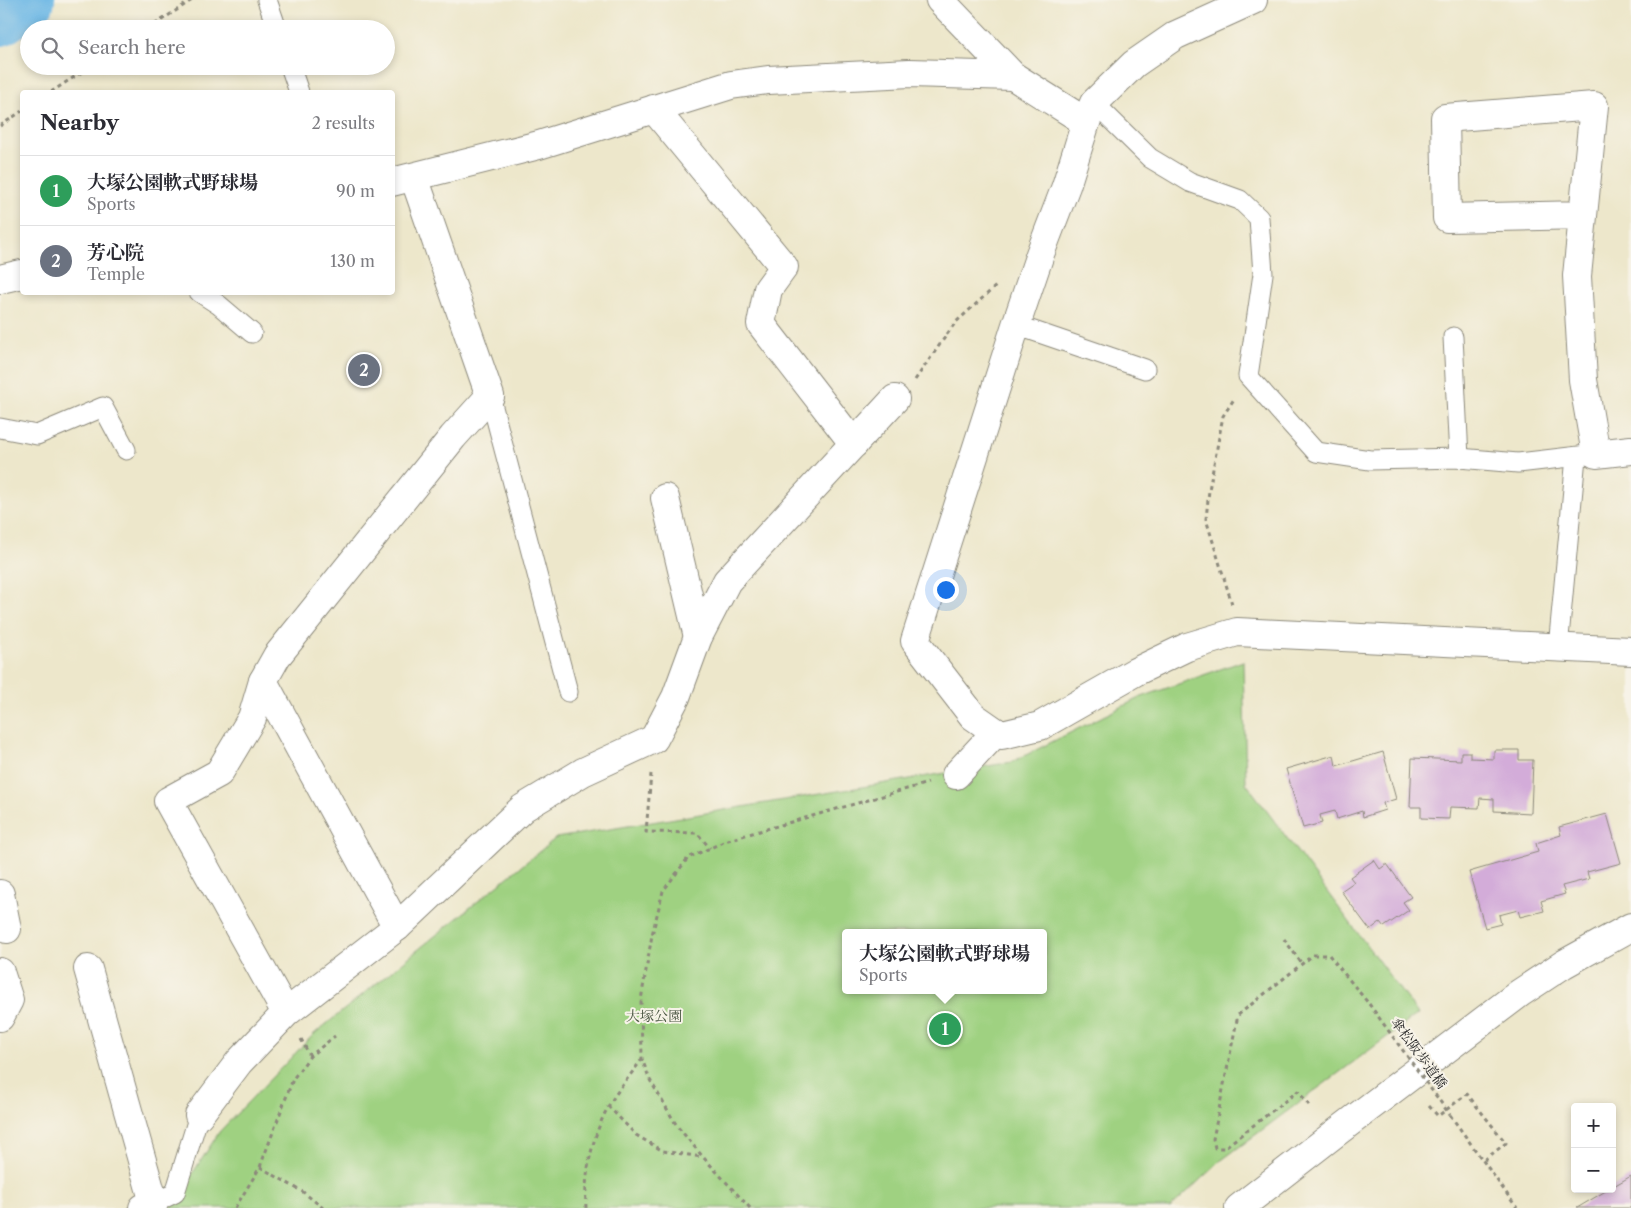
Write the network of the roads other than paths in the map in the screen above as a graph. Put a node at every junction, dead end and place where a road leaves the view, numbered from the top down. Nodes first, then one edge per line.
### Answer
1 (267, 0) edge
2 (940, 0) edge
3 (1253, 0) edge
4 (274, 20) edge
5 (293, 75) edge
6 (1013, 76) junction
7 (298, 90) edge
8 (654, 109) junction
9 (1090, 113) junction
10 (403, 179) edge
11 (1583, 216) junction
12 (20, 274) edge
13 (0, 279) edge
14 (203, 295) edge
15 (1016, 325) junction
16 (252, 333) dead end
17 (1453, 337) dead end
18 (1145, 369) dead end
19 (490, 396) junction
20 (895, 399) road end
21 (0, 428) edge
22 (854, 444) junction
23 (126, 450) dead end
24 (1631, 450) edge
25 (1586, 455) junction
26 (1459, 458) junction
27 (665, 498) dead end
28 (698, 637) junction
29 (1558, 648) junction
30 (1631, 651) edge
31 (263, 680) junction
32 (568, 692) dead end
33 (996, 732) junction
34 (956, 775) road end
35 (0, 894) edge
36 (397, 927) junction
37 (1631, 927) edge
38 (7, 929) dead end
39 (88, 969) dead end
40 (0, 972) edge
41 (286, 1013) junction
42 (0, 1017) edge
43 (199, 1115) joint
44 (149, 1205) edge
45 (1239, 1208) edge

1 - 4 lane
2 - 6 street
3 - 9 street
5 - 7 lane
6 - 8 street
6 - 9 street
8 - 10 street
8 - 22 street
9 - 15 street
9 - 26 lane
10 - 19 street
11 - 11 street
11 - 25 street
12 - 13 street
14 - 16 lane
15 - 18 lane
15 - 33 street
17 - 26 lane
19 - 31 street
19 - 32 lane
20 - 22 street
21 - 23 lane
22 - 28 street
24 - 25 street
25 - 26 lane
25 - 29 lane
27 - 28 street
28 - 36 street
29 - 30 street
29 - 33 street
31 - 36 street
31 - 41 street
33 - 34 street
35 - 38 street
36 - 41 street
37 - 45 street
39 - 44 street
40 - 42 street
41 - 43 street
43 - 44 lane

